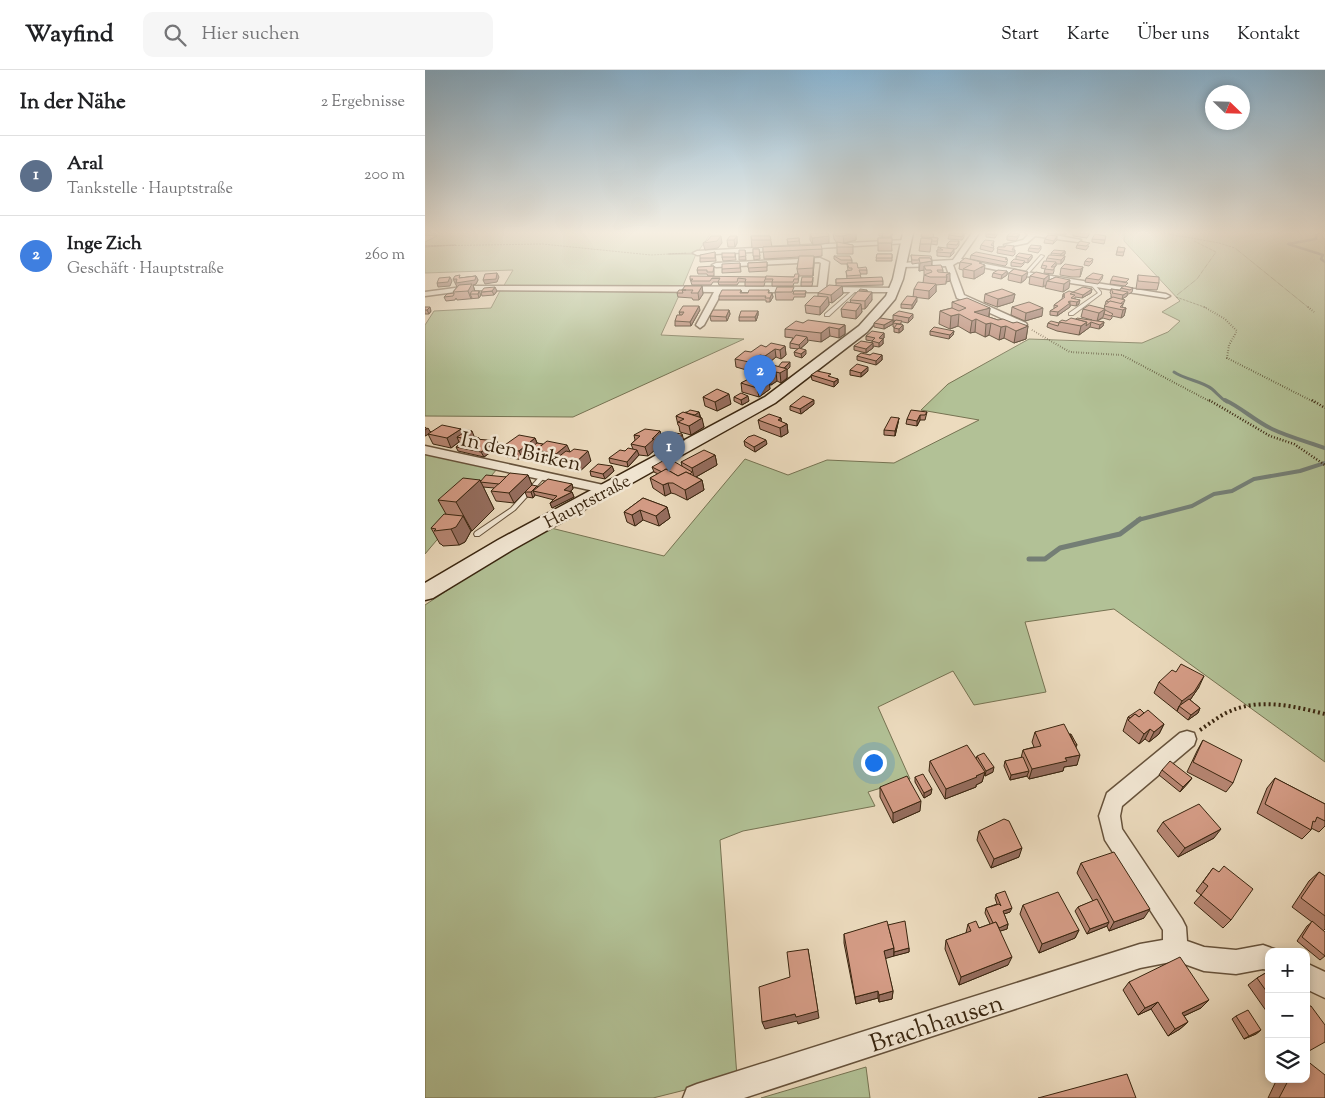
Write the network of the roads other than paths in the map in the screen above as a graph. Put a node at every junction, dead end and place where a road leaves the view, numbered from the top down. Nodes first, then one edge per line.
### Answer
1 (823, 281) edge
2 (897, 281) edge
3 (957, 281) edge
4 (1066, 281) edge
5 (1094, 286) junction
6 (856, 289) junction
7 (719, 290) junction
8 (822, 290) junction
9 (894, 290) junction
10 (425, 294) edge
11 (1170, 296) road end
12 (1071, 314) dead end
13 (827, 315) dead end
14 (1023, 325) edge
15 (700, 326) dead end
16 (425, 450) edge
17 (543, 476) junction
18 (607, 490) junction
19 (477, 534) dead end
20 (425, 593) edge
21 (1187, 739) road end
22 (1177, 950) junction
23 (1265, 957) edge
24 (1310, 977) edge
25 (1325, 986) edge
26 (697, 1098) edge

1 - 8 street
2 - 9 main road, Hauptstraße
3 - 14 street
4 - 5 street
5 - 11 street
5 - 12 lane
6 - 8 street
6 - 9 street
6 - 13 lane
7 - 8 street
7 - 10 street
7 - 15 street
9 - 18 main road, Hauptstraße
16 - 17 street, In den Birken
17 - 18 street, In den Birken
17 - 19 lane
18 - 20 main road, Hauptstraße
21 - 22 street
22 - 23 street, Brachhausen
22 - 26 street, Brachhausen
24 - 25 street

